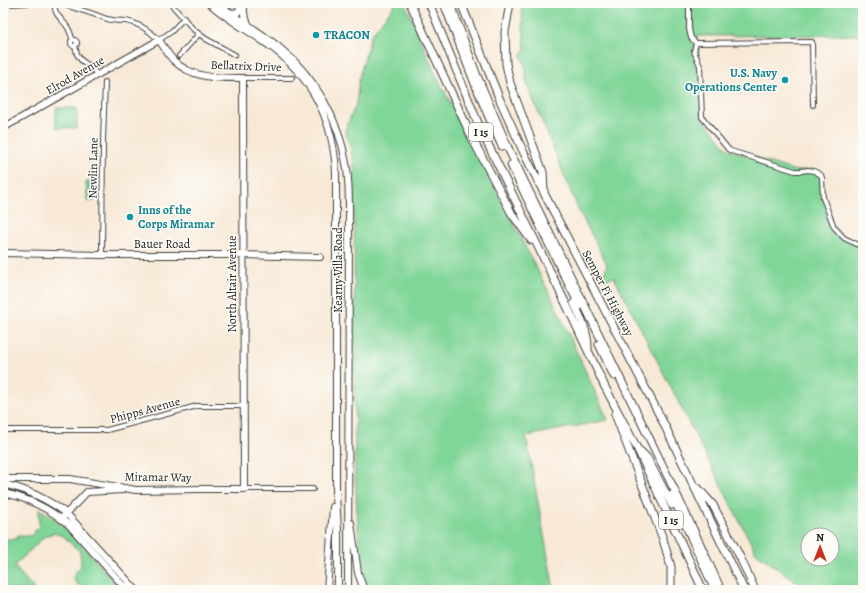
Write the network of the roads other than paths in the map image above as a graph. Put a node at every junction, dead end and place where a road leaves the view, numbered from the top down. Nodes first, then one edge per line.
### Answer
1 (28, 3) edge
2 (56, 3) edge
3 (170, 3) edge
4 (209, 3) edge
5 (217, 3) edge
6 (243, 3) edge
7 (410, 3) edge
8 (429, 3) edge
9 (444, 3) edge
10 (450, 3) edge
11 (461, 3) edge
12 (510, 3) edge
13 (689, 3) edge
14 (11, 4) dead end
15 (228, 11) junction
16 (184, 18) junction
17 (249, 26) junction
18 (200, 34) junction
19 (159, 40) junction
20 (696, 43) junction
21 (235, 55) dead end
22 (179, 56) dead end
23 (97, 75) junction
24 (243, 78) junction
25 (292, 78) dead end
26 (105, 82) dead end
27 (813, 105) dead end
28 (3, 128) edge
29 (545, 195) junction
30 (863, 247) edge
31 (3, 253) edge
32 (102, 255) junction
33 (243, 255) junction
34 (542, 256) junction
35 (320, 257) dead end
36 (568, 282) junction
37 (589, 354) junction
38 (605, 388) junction
39 (243, 406) junction
40 (3, 430) edge
41 (638, 450) junction
42 (3, 479) edge
43 (692, 480) junction
44 (3, 484) edge
45 (244, 489) junction
46 (313, 489) dead end
47 (136, 490) junction
48 (3, 492) edge
49 (336, 494) junction
50 (66, 513) junction
51 (60, 519) junction
52 (349, 520) junction
53 (694, 543) junction
54 (127, 590) edge
55 (136, 590) edge
56 (327, 590) edge
57 (338, 590) edge
58 (348, 590) edge
59 (364, 590) edge
60 (671, 590) edge
61 (703, 590) edge
62 (715, 590) edge
63 (721, 590) edge
64 (744, 590) edge
65 (755, 590) edge

1 - 14 street
2 - 19 street, Bellatrix Drive
2 - 23 street
3 - 16 street
4 - 49 main road, Kearny Villa Road
5 - 15 main road, Kearny Villa Road
6 - 15 main road
6 - 17 main road
7 - 34 highway
8 - 34 highway, I 15
9 - 36 highway
10 - 63 highway
11 - 29 highway, Semper Fi Highway / I 15
12 - 29 highway
13 - 20 street
15 - 17 main road, Kearny Villa Road
16 - 18 street
16 - 19 street
17 - 52 main road, Kearny Villa Road
18 - 21 street
18 - 22 street
19 - 23 main road, Elrod Avenue
19 - 24 main road, Bellatrix Drive
20 - 27 street
20 - 30 street
23 - 28 main road, Elrod Avenue
24 - 25 street, Bellatrix Drive
24 - 33 main road, North Altair Avenue
26 - 32 street, Newlin Lane
29 - 43 highway, Semper Fi Highway / I 15
31 - 32 main road, Bauer Road
32 - 33 main road, Bauer Road
33 - 35 main road, Bauer Road
33 - 39 main road, North Altair Avenue
34 - 37 highway, I 15
36 - 37 highway
36 - 53 highway
37 - 38 highway, I 15
38 - 41 highway, I 15
38 - 60 highway
39 - 40 street, Phipps Avenue
39 - 45 main road, North Altair Avenue
41 - 53 highway
41 - 61 highway, I 15
42 - 47 main road, Miramar Way
43 - 64 highway, Semper Fi Highway / I 15
43 - 65 highway
44 - 50 main road
45 - 46 street, Miramar Way
45 - 47 main road, Miramar Way
47 - 50 main road
48 - 51 main road
49 - 56 main road
49 - 57 main road, Kearny Villa Road
50 - 51 main road
50 - 55 main road
51 - 54 main road
52 - 58 main road, Kearny Villa Road
52 - 59 main road
53 - 62 highway

